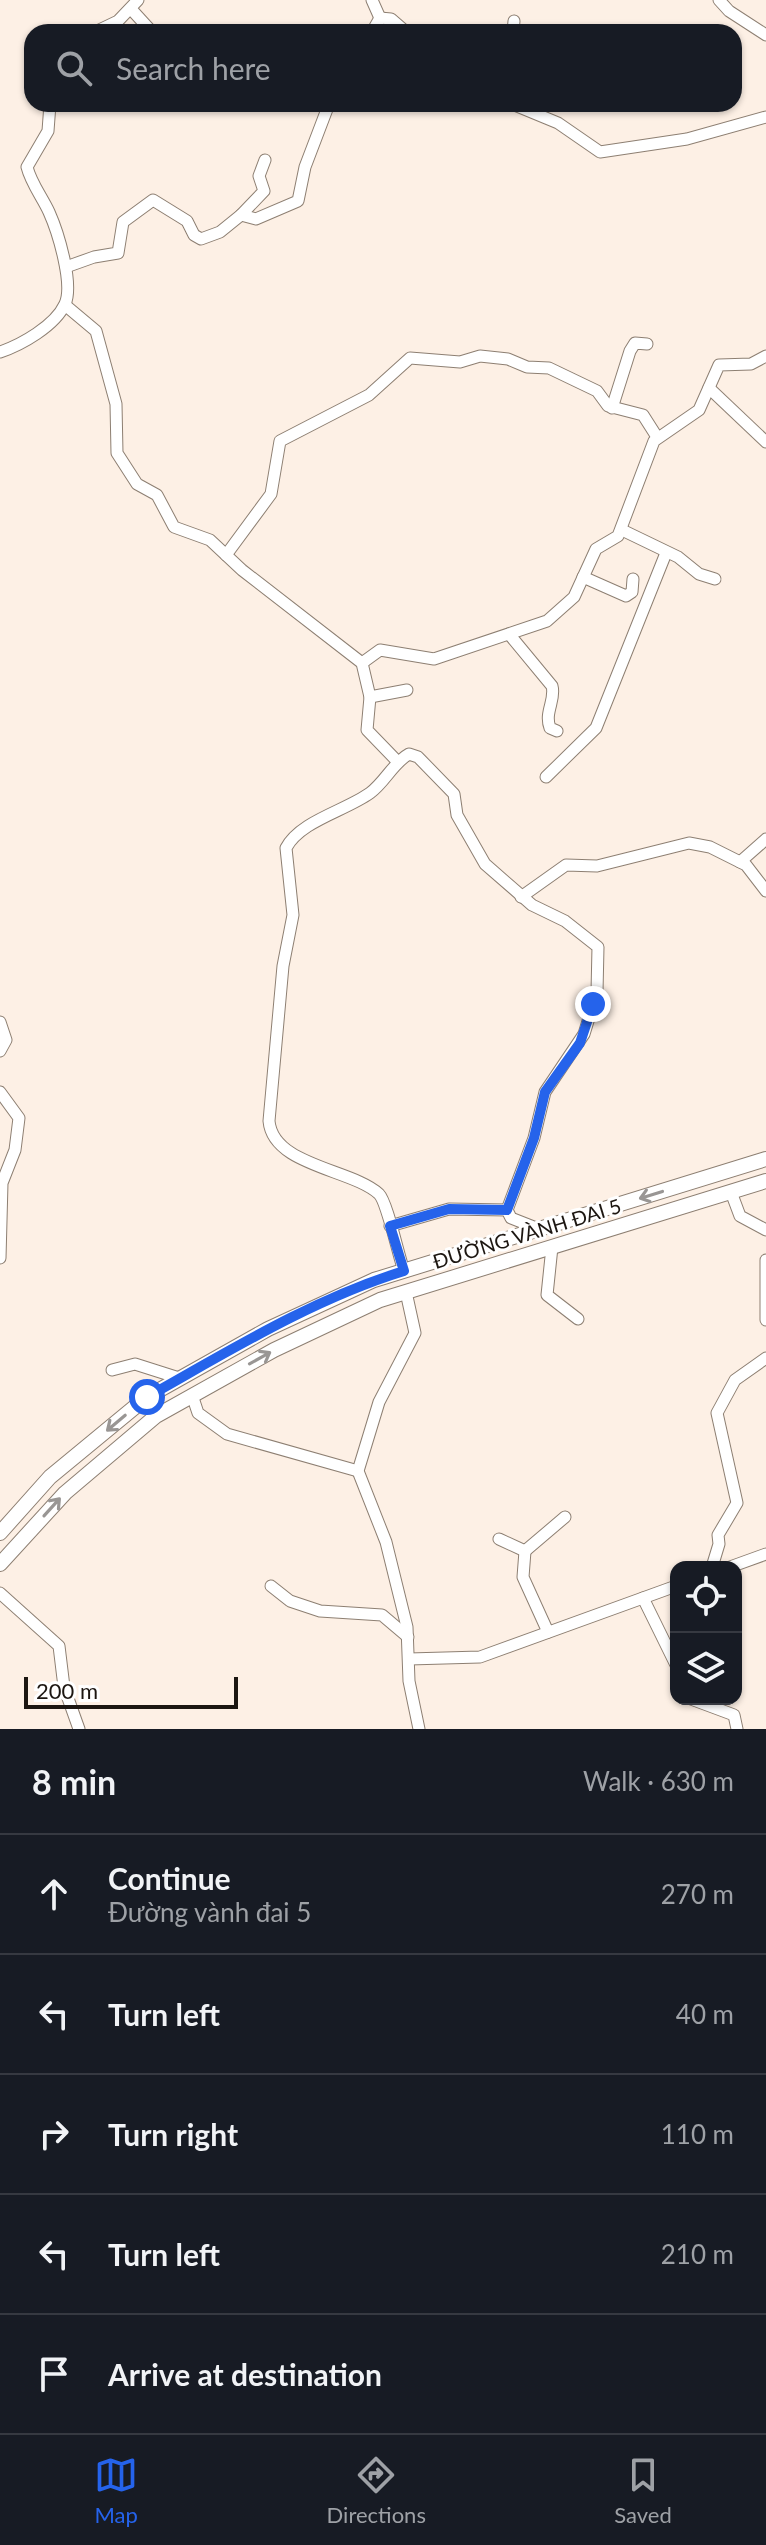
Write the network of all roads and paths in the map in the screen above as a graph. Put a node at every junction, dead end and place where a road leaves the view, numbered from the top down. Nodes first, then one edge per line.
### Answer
1 (372, 0) edge
2 (719, 0) edge
3 (134, 4) edge
4 (380, 18) junction
5 (112, 24) edge
6 (147, 24) edge
7 (377, 24) edge
8 (397, 24) edge
9 (766, 35) edge
10 (49, 112) edge
11 (326, 112) edge
12 (531, 112) edge
13 (766, 117) edge
14 (265, 160) dead end
15 (241, 215) junction
16 (66, 267) junction
17 (65, 305) junction
18 (647, 344) dead end
19 (0, 352) edge
20 (766, 356) edge
21 (709, 388) junction
22 (612, 408) junction
23 (657, 437) junction
24 (766, 442) edge
25 (622, 530) junction
26 (666, 553) junction
27 (226, 555) junction
28 (583, 577) junction
29 (633, 579) dead end
30 (715, 579) dead end
31 (509, 634) junction
32 (362, 663) junction
33 (407, 690) dead end
34 (370, 697) junction
35 (557, 731) dead end
36 (397, 761) junction
37 (546, 777) dead end
38 (766, 839) edge
39 (740, 862) junction
40 (766, 891) edge
41 (521, 897) junction
42 (0, 1022) edge
43 (0, 1051) edge
44 (0, 1092) edge
45 (766, 1159) edge
46 (766, 1181) edge
47 (731, 1192) junction
48 (507, 1210) junction
49 (390, 1226) junction
50 (539, 1229) junction
51 (766, 1230) edge
52 (552, 1247) junction
53 (0, 1258) edge
54 (766, 1260) edge
55 (404, 1271) junction
56 (406, 1292) junction
57 (578, 1319) dead end
58 (766, 1320) edge
59 (766, 1358) edge
60 (112, 1370) dead end
61 (179, 1378) junction
62 (192, 1395) junction
63 (358, 1471) junction
64 (565, 1517) dead end
65 (0, 1533) edge
66 (499, 1539) dead end
67 (525, 1551) junction
68 (766, 1554) edge
69 (714, 1561) edge
70 (742, 1563) edge
71 (0, 1564) edge
72 (271, 1586) dead end
73 (670, 1588) edge
74 (0, 1593) edge
75 (643, 1598) junction
76 (548, 1632) junction
77 (408, 1637) junction
78 (670, 1653) edge
79 (409, 1659) junction
80 (707, 1705) edge
81 (79, 1729) edge
82 (419, 1729) edge
83 (737, 1729) edge

1 - 4 street
2 - 9 street
3 - 5 street
3 - 6 street
4 - 7 street
4 - 8 street
10 - 16 street
11 - 15 street
12 - 13 street
14 - 15 street
15 - 16 street
16 - 17 street
17 - 19 street
17 - 27 street
18 - 22 street
20 - 21 street
21 - 23 street
21 - 24 street
22 - 23 street
22 - 27 street
23 - 25 street
25 - 26 street
25 - 28 street
26 - 30 street
26 - 37 street
27 - 32 street
28 - 29 street
28 - 31 street
31 - 32 street
31 - 35 street
32 - 34 street
33 - 34 street
34 - 36 street
36 - 41 street
36 - 49 street
38 - 39 street
39 - 40 street
39 - 41 street
41 - 48 street
42 - 43 street
44 - 53 street
45 -> 50 main road, ĐƯỜNG VÀNH ĐAI 5
46 - 47 main road, ĐƯỜNG VÀNH ĐAI 5
47 - 51 street
47 - 52 main road, ĐƯỜNG VÀNH ĐAI 5
48 - 49 street
48 - 50 street
49 - 55 street
50 - 55 main road, ĐƯỜNG VÀNH ĐAI 5
52 - 56 main road, ĐƯỜNG VÀNH ĐAI 5
52 - 57 street
54 - 58 street
55 - 61 main road, ĐƯỜNG VÀNH ĐAI 5
62 -> 56 main road, ĐƯỜNG VÀNH ĐAI 5
56 - 63 street
59 - 69 street
60 - 61 street
61 -> 65 main road, ĐƯỜNG VÀNH ĐAI 5
62 - 63 street
71 -> 62 main road, ĐƯỜNG VÀNH ĐAI 5
63 - 77 street
64 - 67 street
66 - 67 street
67 - 76 street
68 - 70 street
72 - 77 street
73 - 75 street
74 - 81 street
75 - 76 street
75 - 78 street
76 - 79 street
77 - 79 street
79 - 82 street
80 - 83 street

